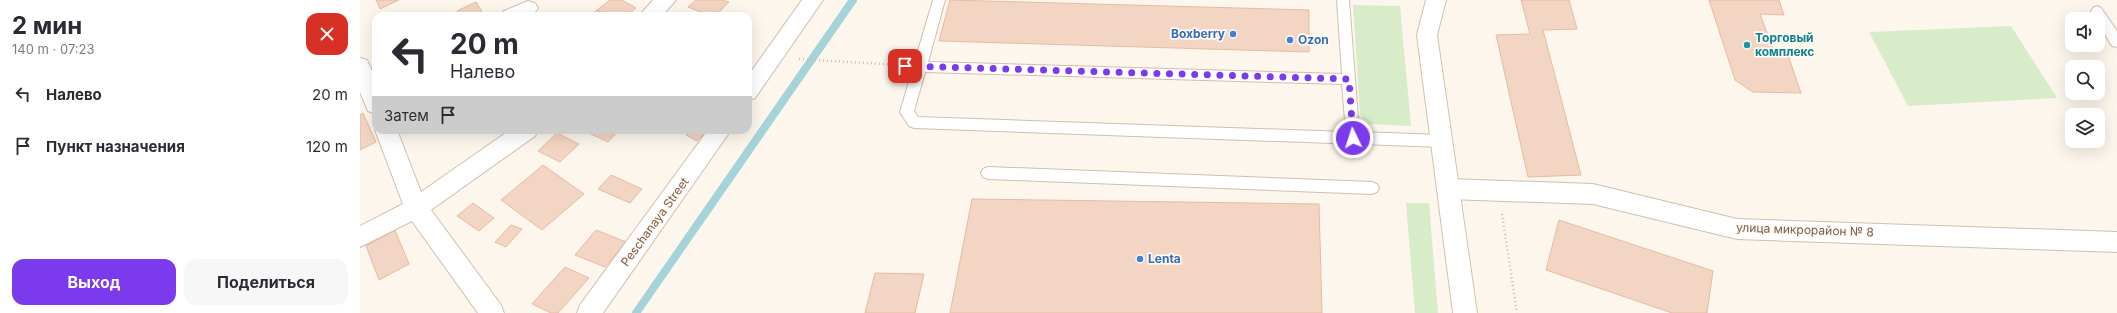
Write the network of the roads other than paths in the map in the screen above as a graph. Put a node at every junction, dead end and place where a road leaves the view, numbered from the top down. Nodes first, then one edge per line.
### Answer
1 (666, 0) edge
2 (813, 0) edge
3 (939, 0) edge
4 (1343, 0) edge
5 (1436, 0) edge
6 (2097, 11) dead end
7 (653, 12) edge
8 (2117, 42) edge
9 (920, 67) junction
10 (1349, 79) junction
11 (752, 86) edge
12 (388, 134) edge
13 (521, 134) edge
14 (717, 134) edge
15 (1353, 138) junction
16 (1442, 141) junction
17 (988, 172) dead end
18 (1372, 188) dead end
19 (1449, 189) junction
20 (416, 208) junction
21 (360, 237) edge
22 (2117, 242) edge
23 (492, 313) edge
24 (589, 313) edge
25 (1465, 313) edge

1 - 7 street
2 - 11 street
3 - 9 lane
4 - 10 lane
5 - 16 street
6 - 8 lane
9 - 10 lane
9 - 15 lane
10 - 15 lane
12 - 20 street
13 - 20 street
14 - 24 street, Peschanaya Street
15 - 16 lane
16 - 19 street
17 - 18 lane
19 - 22 street, улица микрорайон № 8
19 - 25 street
20 - 21 street
20 - 23 street

